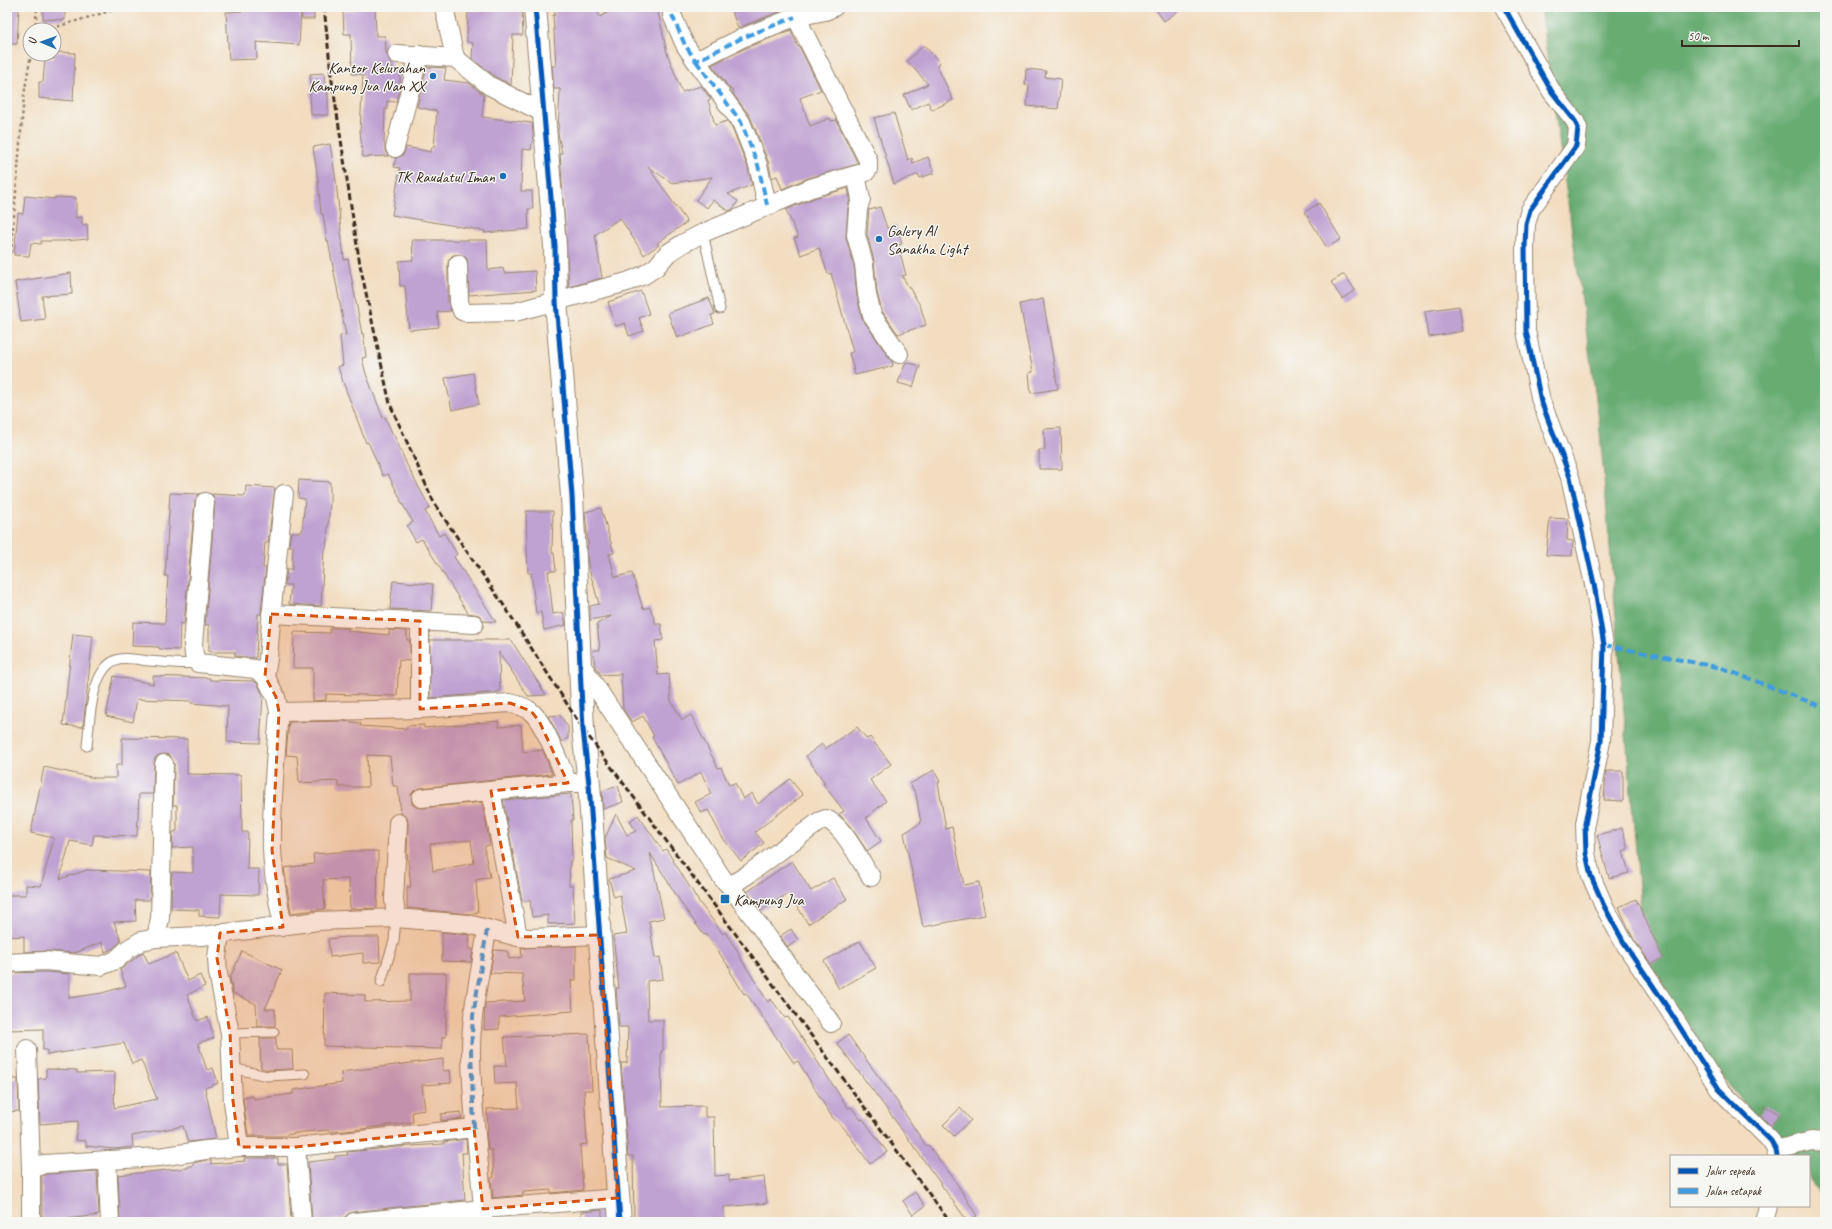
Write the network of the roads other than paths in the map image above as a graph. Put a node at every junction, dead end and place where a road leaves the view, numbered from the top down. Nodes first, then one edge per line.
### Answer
1 (444, 7) edge
2 (535, 7) edge
3 (834, 7) edge
4 (1504, 7) edge
5 (793, 12) edge
6 (672, 15) dead end
7 (397, 54) dead end
8 (419, 55) junction
9 (454, 58) junction
10 (696, 61) junction
11 (544, 113) junction
12 (395, 148) dead end
13 (856, 175) junction
14 (767, 205) junction
15 (703, 233) junction
16 (458, 264) dead end
17 (556, 301) junction
18 (720, 309) dead end
19 (899, 354) dead end
20 (284, 494) dead end
21 (205, 502) dead end
22 (271, 614) junction
23 (420, 621) junction
24 (474, 624) dead end
25 (198, 663) junction
26 (580, 664) junction
27 (265, 676) junction
28 (420, 709) junction
29 (279, 712) junction
30 (87, 746) dead end
31 (164, 764) dead end
32 (568, 783) junction
33 (589, 784) junction
34 (492, 791) junction
35 (421, 798) dead end
36 (398, 823) dead end
37 (871, 877) dead end
38 (730, 886) junction
39 (396, 918) junction
40 (283, 927) junction
41 (487, 930) junction
42 (220, 933) junction
43 (600, 935) junction
44 (518, 937) junction
45 (156, 938) junction
46 (7, 963) edge
47 (381, 982) dead end
48 (831, 1023) dead end
49 (274, 1032) dead end
50 (230, 1033) junction
51 (27, 1049) dead end
52 (232, 1068) junction
53 (305, 1074) dead end
54 (474, 1128) junction
55 (1825, 1142) edge
56 (296, 1146) junction
57 (239, 1147) junction
58 (1777, 1153) edge
59 (107, 1160) junction
60 (31, 1168) junction
61 (618, 1198) junction
62 (1768, 1207) edge
63 (483, 1215) edge
64 (31, 1222) edge
65 (110, 1222) edge
66 (302, 1222) edge
67 (354, 1222) edge
68 (620, 1222) edge
69 (1764, 1222) edge

1 - 9 street
2 - 11 street
3 - 5 street
4 - 58 street
5 - 10 street
5 - 13 street
6 - 10 street
7 - 8 street
8 - 9 street
8 - 12 street
9 - 11 street
10 - 14 street
11 - 17 street
13 - 14 street
13 - 19 street
14 - 15 street
15 - 17 street
15 - 18 lane
16 - 17 street
17 - 26 street
20 - 22 street
21 - 25 street
22 - 23 street
22 - 27 street
23 - 24 street
23 - 28 street
25 - 27 street
25 - 30 lane
26 - 33 street
26 - 38 street
27 - 29 street
28 - 29 street
28 - 32 street
29 - 40 street
31 - 45 street
32 - 33 street
32 - 34 street
33 - 43 street
34 - 35 street
34 - 44 street
36 - 39 street
37 - 38 street
38 - 48 street
39 - 40 street
39 - 41 street
39 - 47 lane
40 - 42 street
41 - 44 street
41 - 54 street
42 - 45 street
42 - 50 street
43 - 44 street
43 - 61 street
45 - 46 street
49 - 50 lane
50 - 52 street
51 - 60 street
52 - 53 lane
52 - 57 street
54 - 56 street
54 - 63 street
55 - 58 street
56 - 57 street
56 - 66 street
57 - 59 street
59 - 60 street
59 - 65 street
60 - 64 street
61 - 63 street
61 - 68 street
62 - 69 street
63 - 67 street

